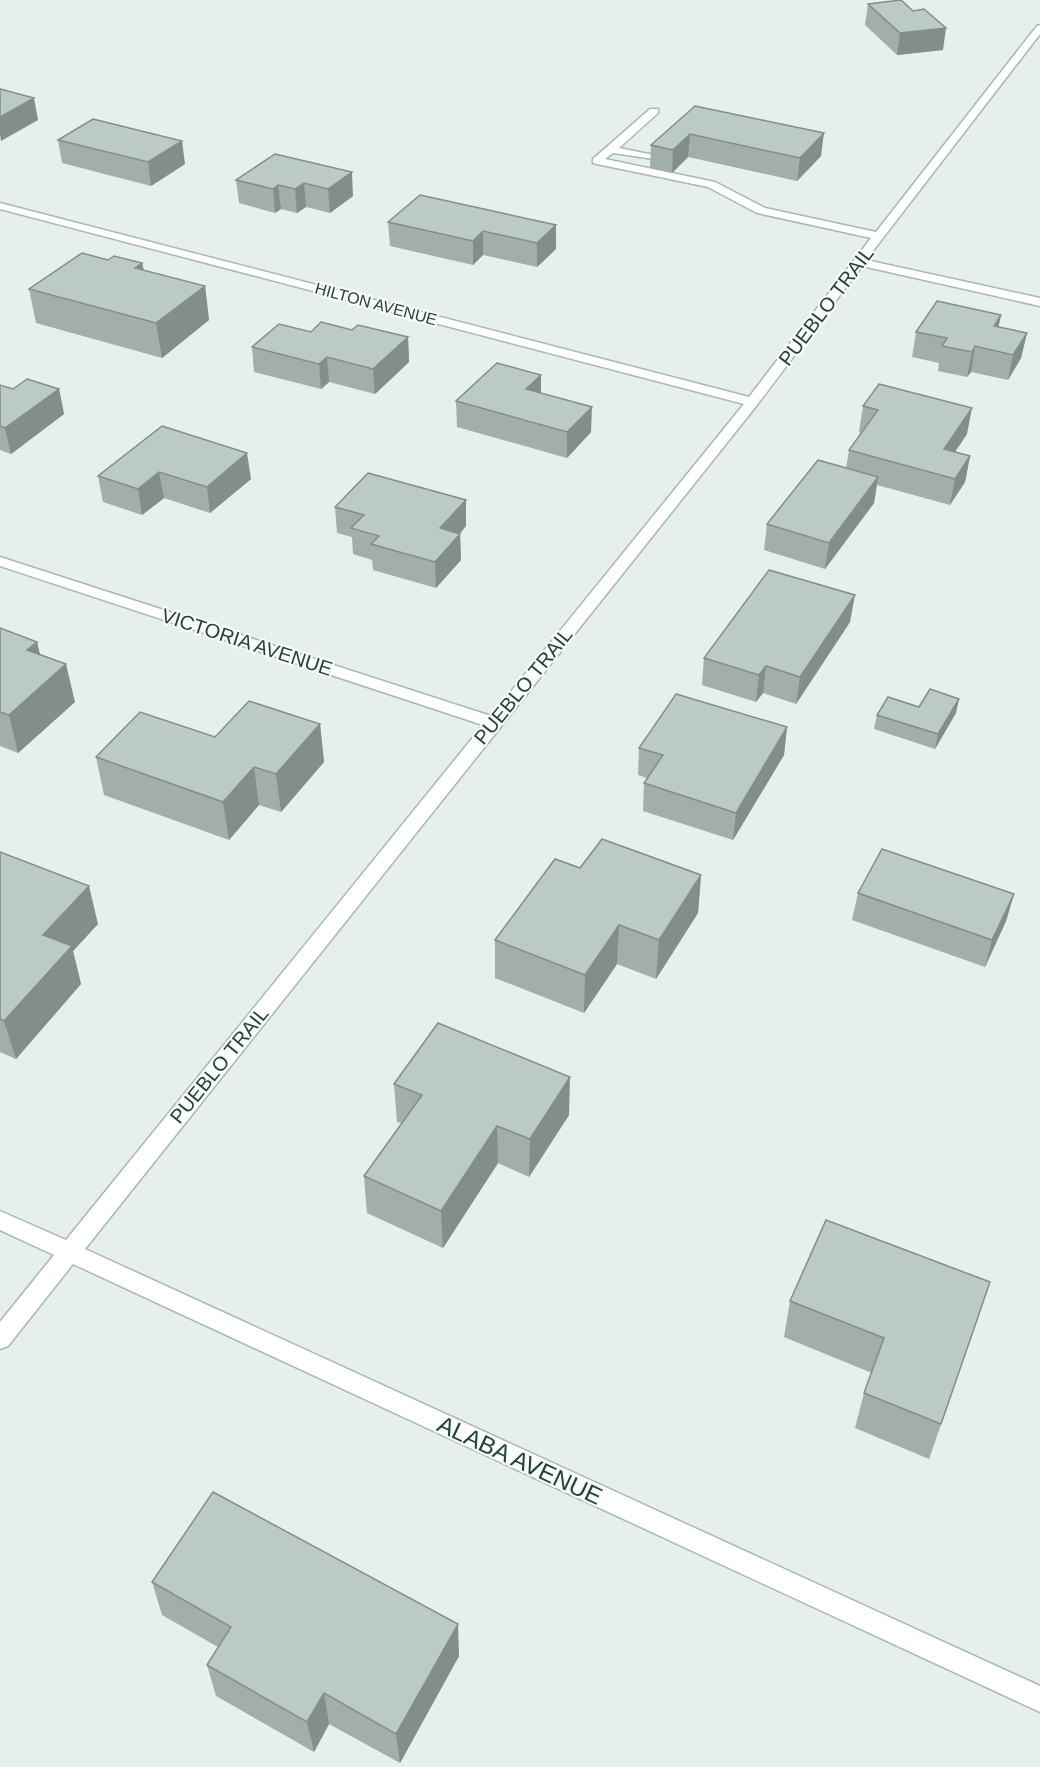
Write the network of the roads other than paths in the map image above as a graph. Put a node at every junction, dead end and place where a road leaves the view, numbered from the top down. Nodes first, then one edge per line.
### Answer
1 (1040, 28) edge
2 (654, 111) dead end
3 (610, 149) junction
4 (650, 157) edge
5 (686, 165) dead end
6 (711, 184) junction
7 (0, 206) edge
8 (879, 236) junction
9 (860, 262) junction
10 (1040, 302) edge
11 (752, 402) junction
12 (0, 561) edge
13 (494, 723) junction
14 (0, 1220) edge
15 (68, 1252) junction
16 (0, 1340) edge
17 (1040, 1699) edge

1 - 8 street, PUEBLO TRAIL
2 - 3 street
3 - 4 street
3 - 6 street
5 - 6 street
6 - 8 street
7 - 11 street, HILTON AVENUE
8 - 9 street, PUEBLO TRAIL
9 - 10 street
9 - 11 street, PUEBLO TRAIL
11 - 13 street, PUEBLO TRAIL
12 - 13 street, VICTORIA AVENUE
13 - 15 street, PUEBLO TRAIL
14 - 15 street, ALABA AVENUE
15 - 16 street, PUEBLO TRAIL
15 - 17 street, ALABA AVENUE

